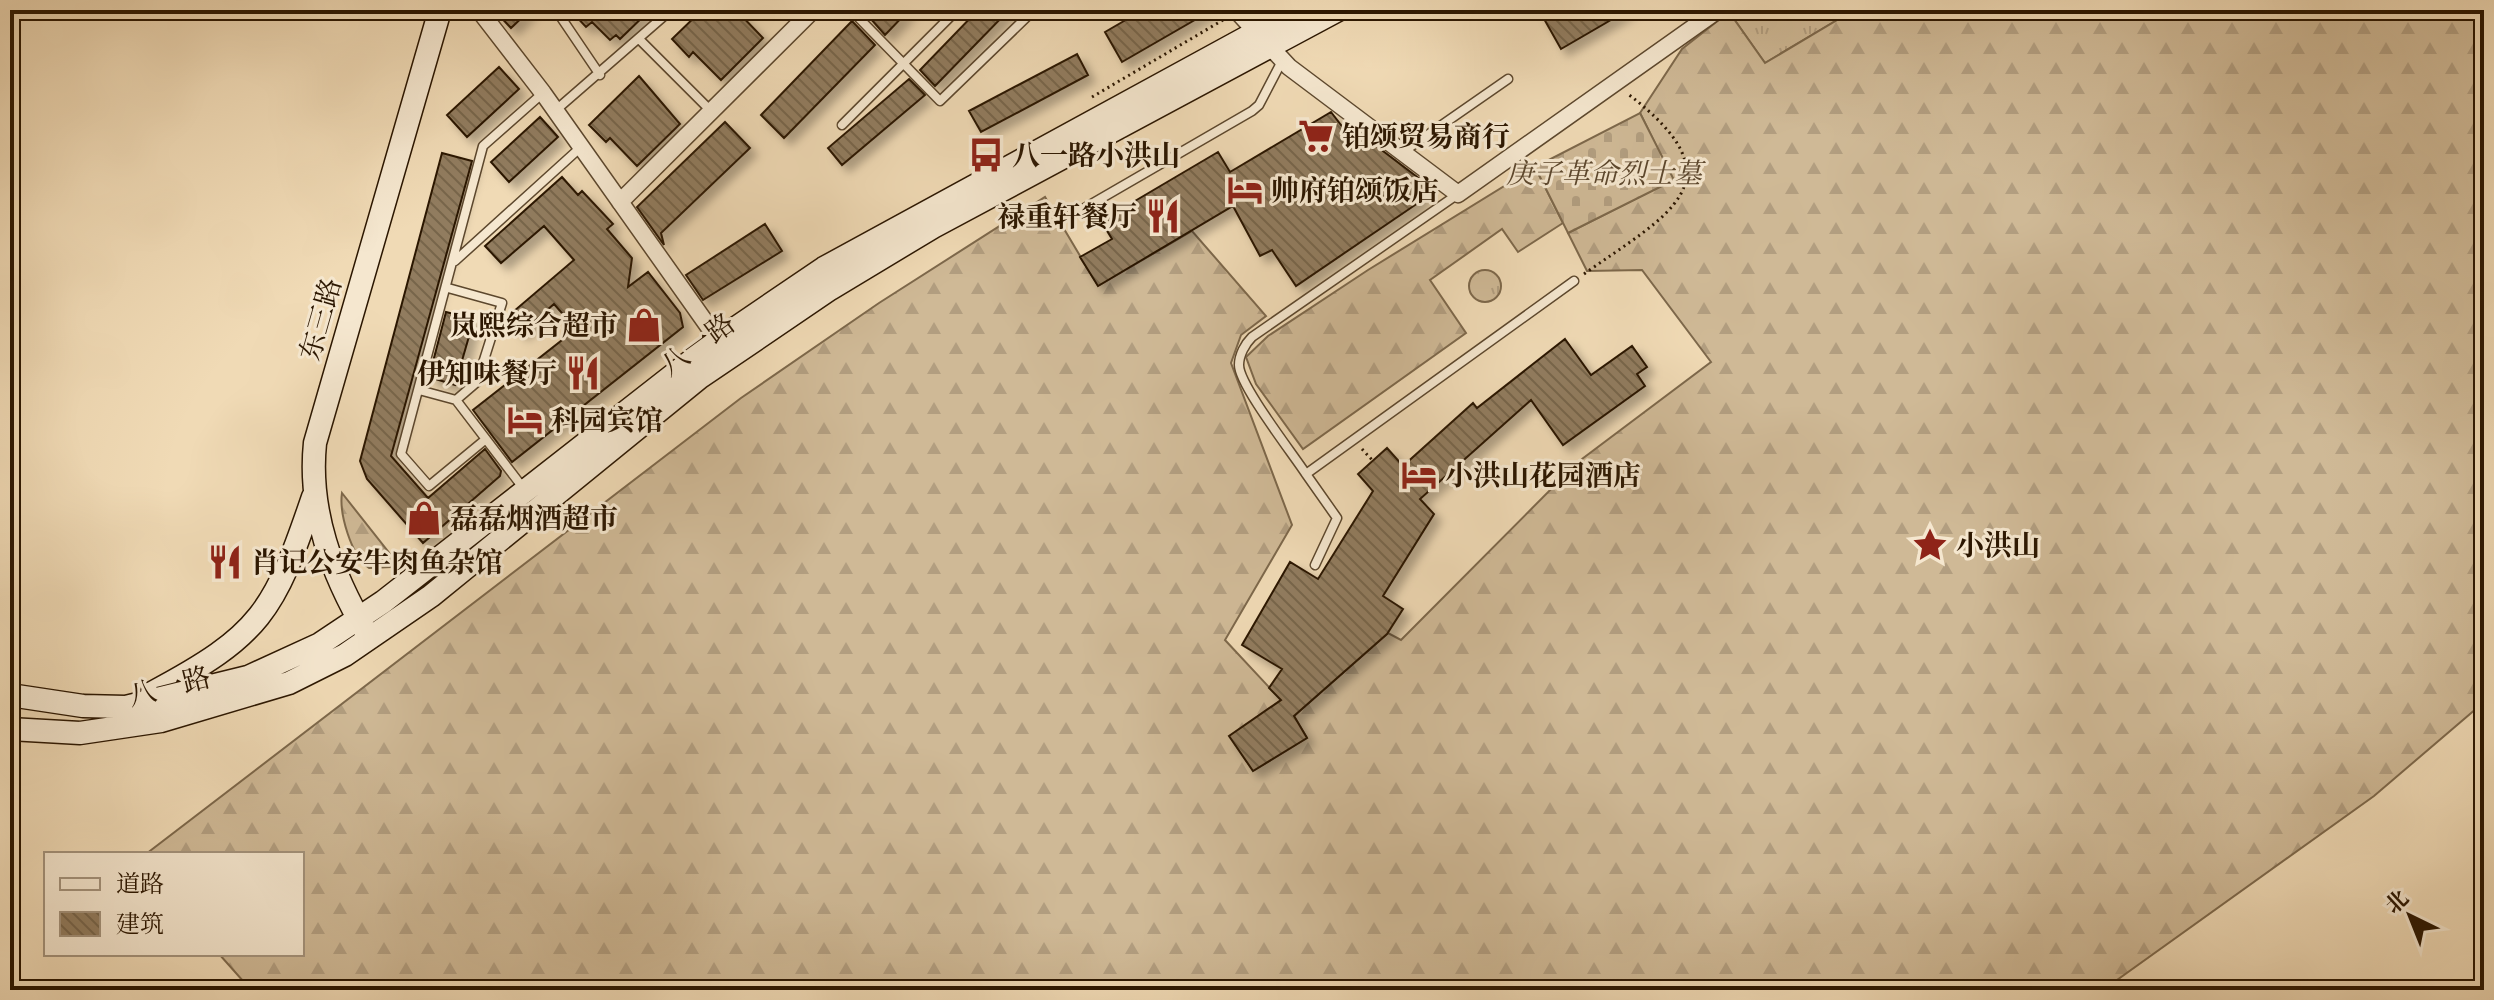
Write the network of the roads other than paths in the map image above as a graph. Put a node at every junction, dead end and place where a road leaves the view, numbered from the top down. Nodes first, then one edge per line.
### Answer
1 (440, 10) edge
2 (479, 10) edge
3 (556, 10) edge
4 (671, 10) edge
5 (813, 10) edge
6 (851, 10) edge
7 (957, 10) edge
8 (1034, 10) edge
9 (1236, 10) edge
10 (1297, 10) edge
11 (1338, 10) edge
12 (1718, 10) edge
13 (640, 40) junction
14 (1268, 47) junction
15 (904, 63) junction
16 (600, 75) junction
17 (1508, 79) dead end
18 (543, 93) junction
19 (555, 110) junction
20 (711, 111) junction
21 (842, 125) dead end
22 (581, 147) junction
23 (1403, 152) junction
24 (1458, 194) junction
25 (620, 202) junction
26 (1069, 217) dead end
27 (454, 262) junction
28 (1574, 281) road end
29 (448, 288) junction
30 (718, 340) junction
31 (419, 390) junction
32 (456, 400) junction
33 (486, 439) junction
34 (1306, 474) junction
35 (525, 490) junction
36 (313, 495) junction
37 (1315, 565) dead end
38 (359, 619) junction
39 (371, 640) junction
40 (10, 695) edge
41 (126, 707) junction
42 (10, 729) edge

1 - 36 main road, 东三路
2 - 18 street
3 - 16 lane
4 - 13 lane
5 - 20 street
6 - 15 lane
7 - 15 lane
8 - 15 lane
9 - 14 street
10 - 14 main road, 八一路
11 - 14 main road, 八一路
12 - 24 street
13 - 16 lane
13 - 20 lane
14 - 23 street
14 - 26 lane
14 - 30 main road, 八一路
14 - 39 main road, 八一路
15 - 21 lane
16 - 19 lane
17 - 23 lane
18 - 19 street
18 - 27 lane
19 - 22 street
20 - 25 street
22 - 25 street
22 - 27 lane
23 - 24 street
24 - 34 lane
25 - 30 street
27 - 29 lane
28 - 34 lane
29 - 31 lane
29 - 32 lane
30 - 35 main road, 八一路
31 - 32 lane
31 - 33 lane
32 - 33 lane
33 - 35 lane
34 - 37 lane
35 - 38 main road, 八一路
36 - 38 main road, 东三路
36 - 41 main road
38 - 39 main road, 东三路
38 - 41 main road, 八一路
39 - 42 main road, 八一路
40 - 41 main road

